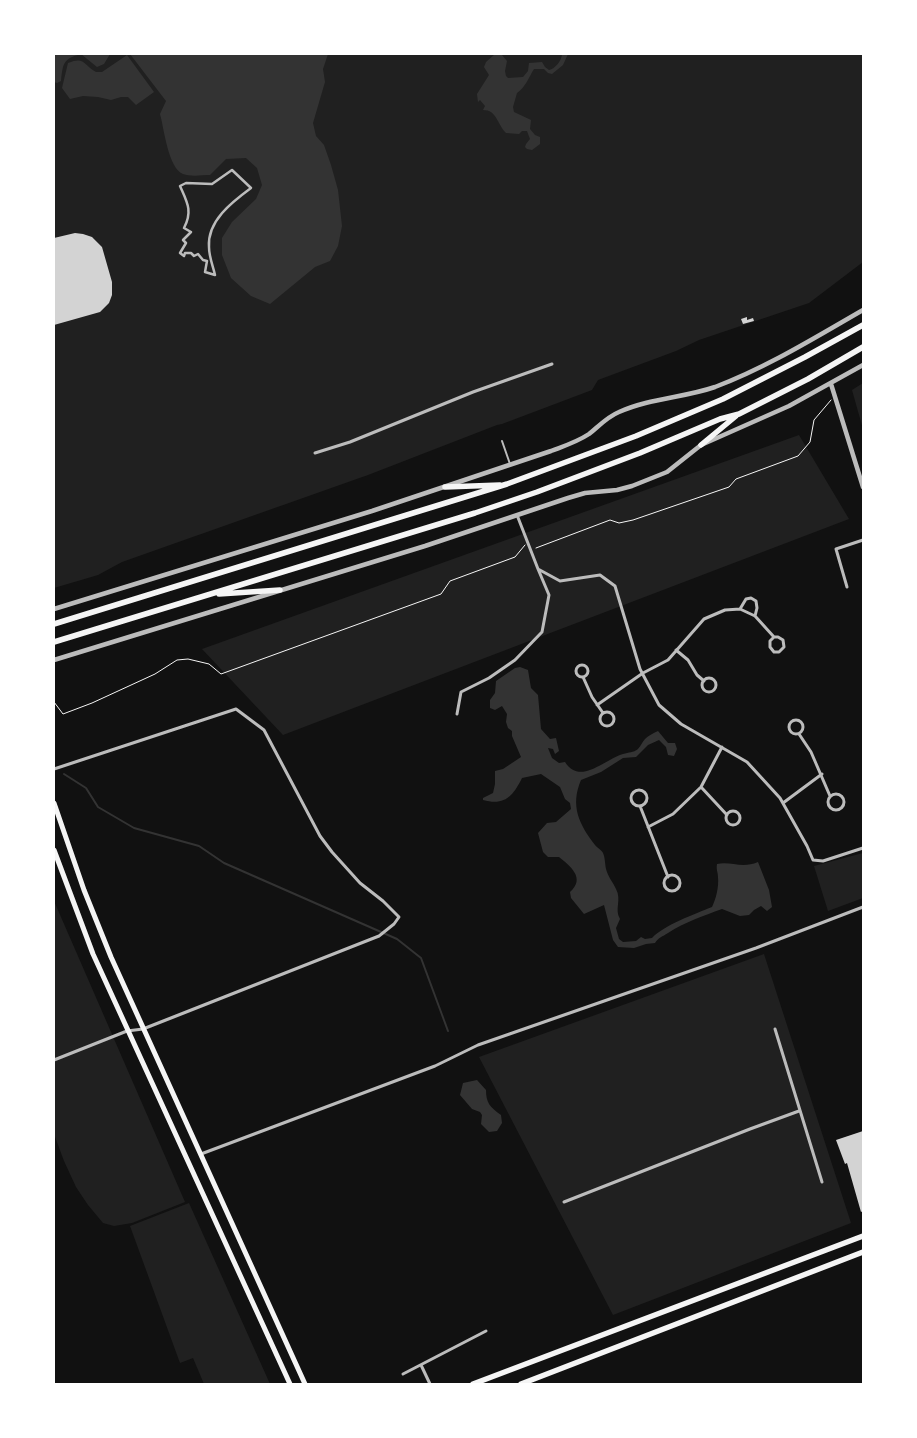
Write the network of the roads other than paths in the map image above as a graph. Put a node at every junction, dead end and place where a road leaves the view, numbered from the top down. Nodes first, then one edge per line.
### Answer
1 (232, 170) joint
2 (863, 310) edge
3 (863, 325) edge
4 (863, 347) edge
5 (552, 364) dead end
6 (863, 366) edge
7 (831, 384) junction
8 (739, 414) junction
9 (502, 441) dead end
10 (701, 445) junction
11 (315, 453) dead end
12 (510, 464) junction
13 (507, 484) junction
14 (445, 487) junction
15 (863, 487) edge
16 (517, 516) junction
17 (863, 540) edge
18 (538, 569) junction
19 (847, 588) dead end
20 (280, 590) junction
21 (209, 595) junction
22 (54, 609) edge
23 (740, 609) junction
24 (755, 616) junction
25 (54, 624) edge
26 (774, 637) junction
27 (54, 642) edge
28 (676, 650) junction
29 (54, 660) edge
30 (642, 673) junction
31 (583, 677) dead end
32 (704, 681) junction
33 (597, 705) junction
34 (457, 714) dead end
35 (603, 714) junction
36 (799, 734) junction
37 (722, 747) junction
38 (54, 769) edge
39 (822, 774) junction
40 (702, 787) junction
41 (830, 796) junction
42 (54, 804) edge
43 (783, 804) junction
44 (640, 806) junction
45 (727, 815) junction
46 (648, 827) junction
47 (863, 848) edge
48 (54, 850) edge
49 (668, 877) junction
50 (863, 907) edge
51 (143, 1029) junction
52 (775, 1029) dead end
53 (128, 1031) junction
54 (54, 1060) edge
55 (799, 1111) junction
56 (200, 1154) junction
57 (822, 1182) dead end
58 (564, 1202) dead end
59 (863, 1236) edge
60 (863, 1252) edge
61 (486, 1331) dead end
62 (421, 1365) junction
63 (404, 1374) dead end
64 (290, 1384) edge
65 (306, 1384) edge
66 (430, 1384) edge
67 (474, 1384) edge
68 (521, 1384) edge

1 - 1 street
2 - 12 street
3 - 13 main road
4 - 8 main road
5 - 11 street
6 - 7 street
7 - 10 street
7 - 15 street
8 - 10 main road
8 - 21 main road
9 - 12 lane
10 - 16 street
12 - 14 street
13 - 14 main road
13 - 25 main road
14 - 22 street
16 - 18 street
16 - 20 street
17 - 19 street
18 - 30 street
18 - 34 street
20 - 21 main road
20 - 29 street
21 - 27 main road
23 - 24 street
23 - 24 street
23 - 28 street
24 - 26 street
26 - 26 street
28 - 30 street
28 - 32 street
30 - 33 street
30 - 37 street
31 - 33 street
32 - 32 street
33 - 35 street
35 - 35 street
36 - 36 street
36 - 39 street
37 - 40 street
37 - 43 street
38 - 51 street
39 - 41 street
39 - 43 street
40 - 45 street
40 - 46 street
41 - 41 street
42 - 51 main road
43 - 47 street
44 - 44 street
44 - 46 street
45 - 45 street
46 - 49 street
48 - 53 main road
49 - 49 street
50 - 56 street
51 - 53 street
51 - 56 main road
52 - 55 street
53 - 54 street
53 - 64 main road
55 - 57 street
55 - 58 street
56 - 65 main road
59 - 67 main road
60 - 68 main road
61 - 62 street
62 - 63 street
62 - 66 street

